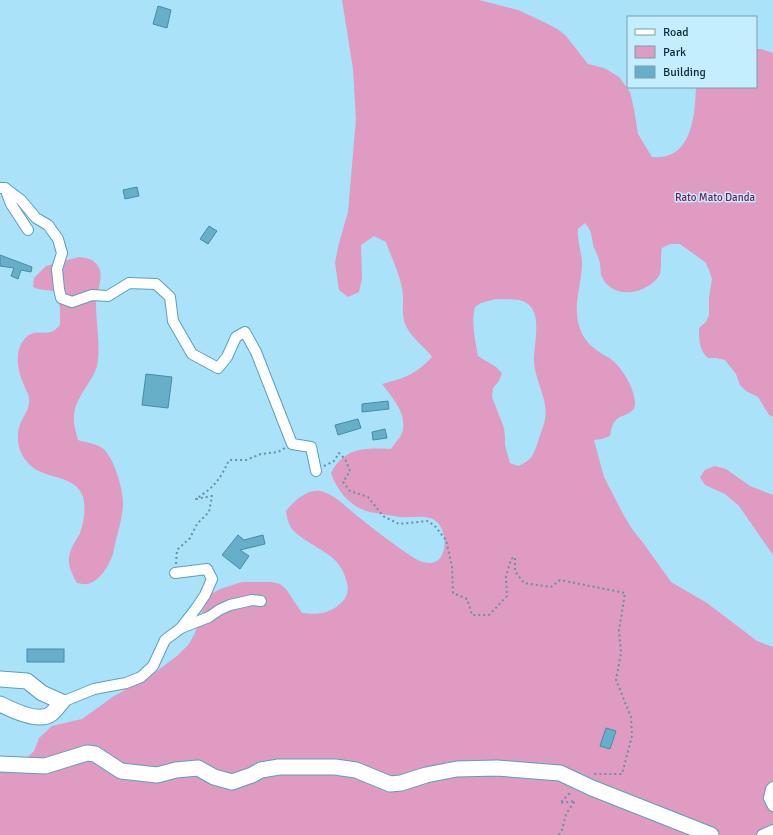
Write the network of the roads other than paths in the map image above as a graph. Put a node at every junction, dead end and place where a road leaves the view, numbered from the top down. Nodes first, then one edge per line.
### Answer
1 (2, 188) edge
2 (28, 230) dead end
3 (316, 471) road end
4 (175, 573) road end
5 (261, 600) dead end
6 (181, 628) junction
7 (0, 678) edge
8 (62, 702) junction
9 (0, 704) edge
10 (0, 764) edge
11 (773, 787) edge
12 (773, 806) edge
13 (773, 830) edge
14 (711, 835) edge
15 (762, 835) edge

1 - 2 street
1 - 3 street
4 - 6 street
5 - 6 street
6 - 8 street
7 - 8 street
8 - 9 street
10 - 14 street
11 - 12 street
13 - 15 street

